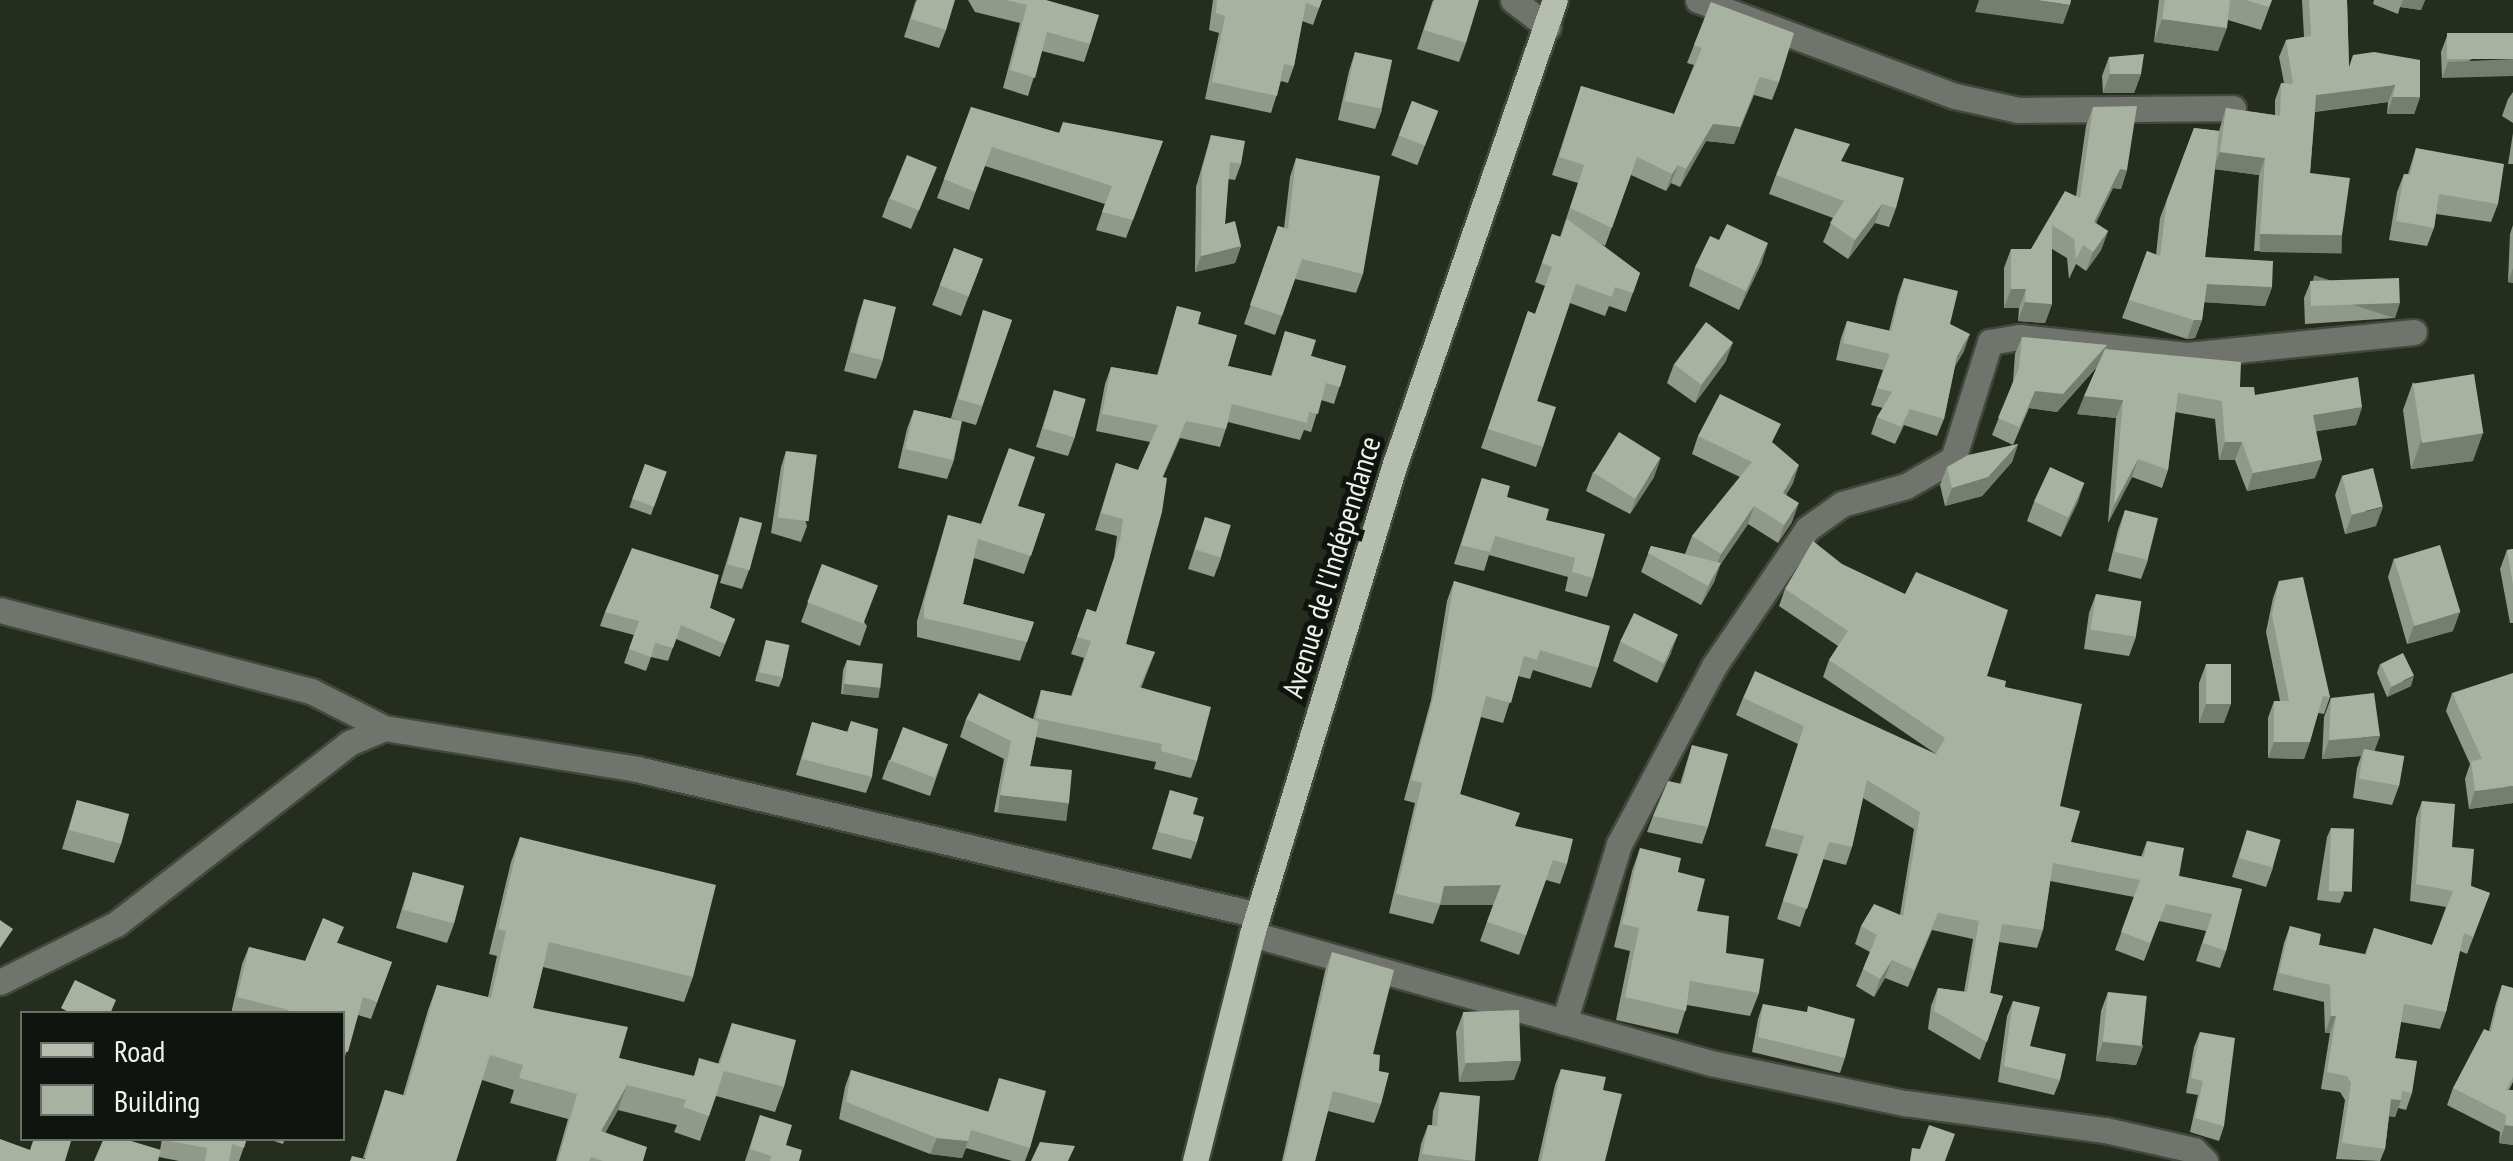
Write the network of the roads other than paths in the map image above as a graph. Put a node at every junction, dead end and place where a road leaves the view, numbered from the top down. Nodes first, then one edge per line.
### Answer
1 (1512, 0) edge
2 (1556, 0) edge
3 (1698, 0) edge
4 (1548, 26) junction
5 (2233, 108) edge
6 (2414, 332) dead end
7 (0, 610) edge
8 (384, 728) junction
9 (1255, 924) junction
10 (0, 982) edge
11 (1564, 1022) junction
12 (1195, 1161) edge
13 (2205, 1161) edge

1 - 4 street
2 - 4 main road, Avenue de l'Indépendance
3 - 5 street
4 - 9 main road, Avenue de l'Indépendance
6 - 11 street
7 - 8 street
8 - 9 street
8 - 10 street
9 - 11 street
9 - 12 main road, Avenue de l'Indépendance
11 - 13 street

